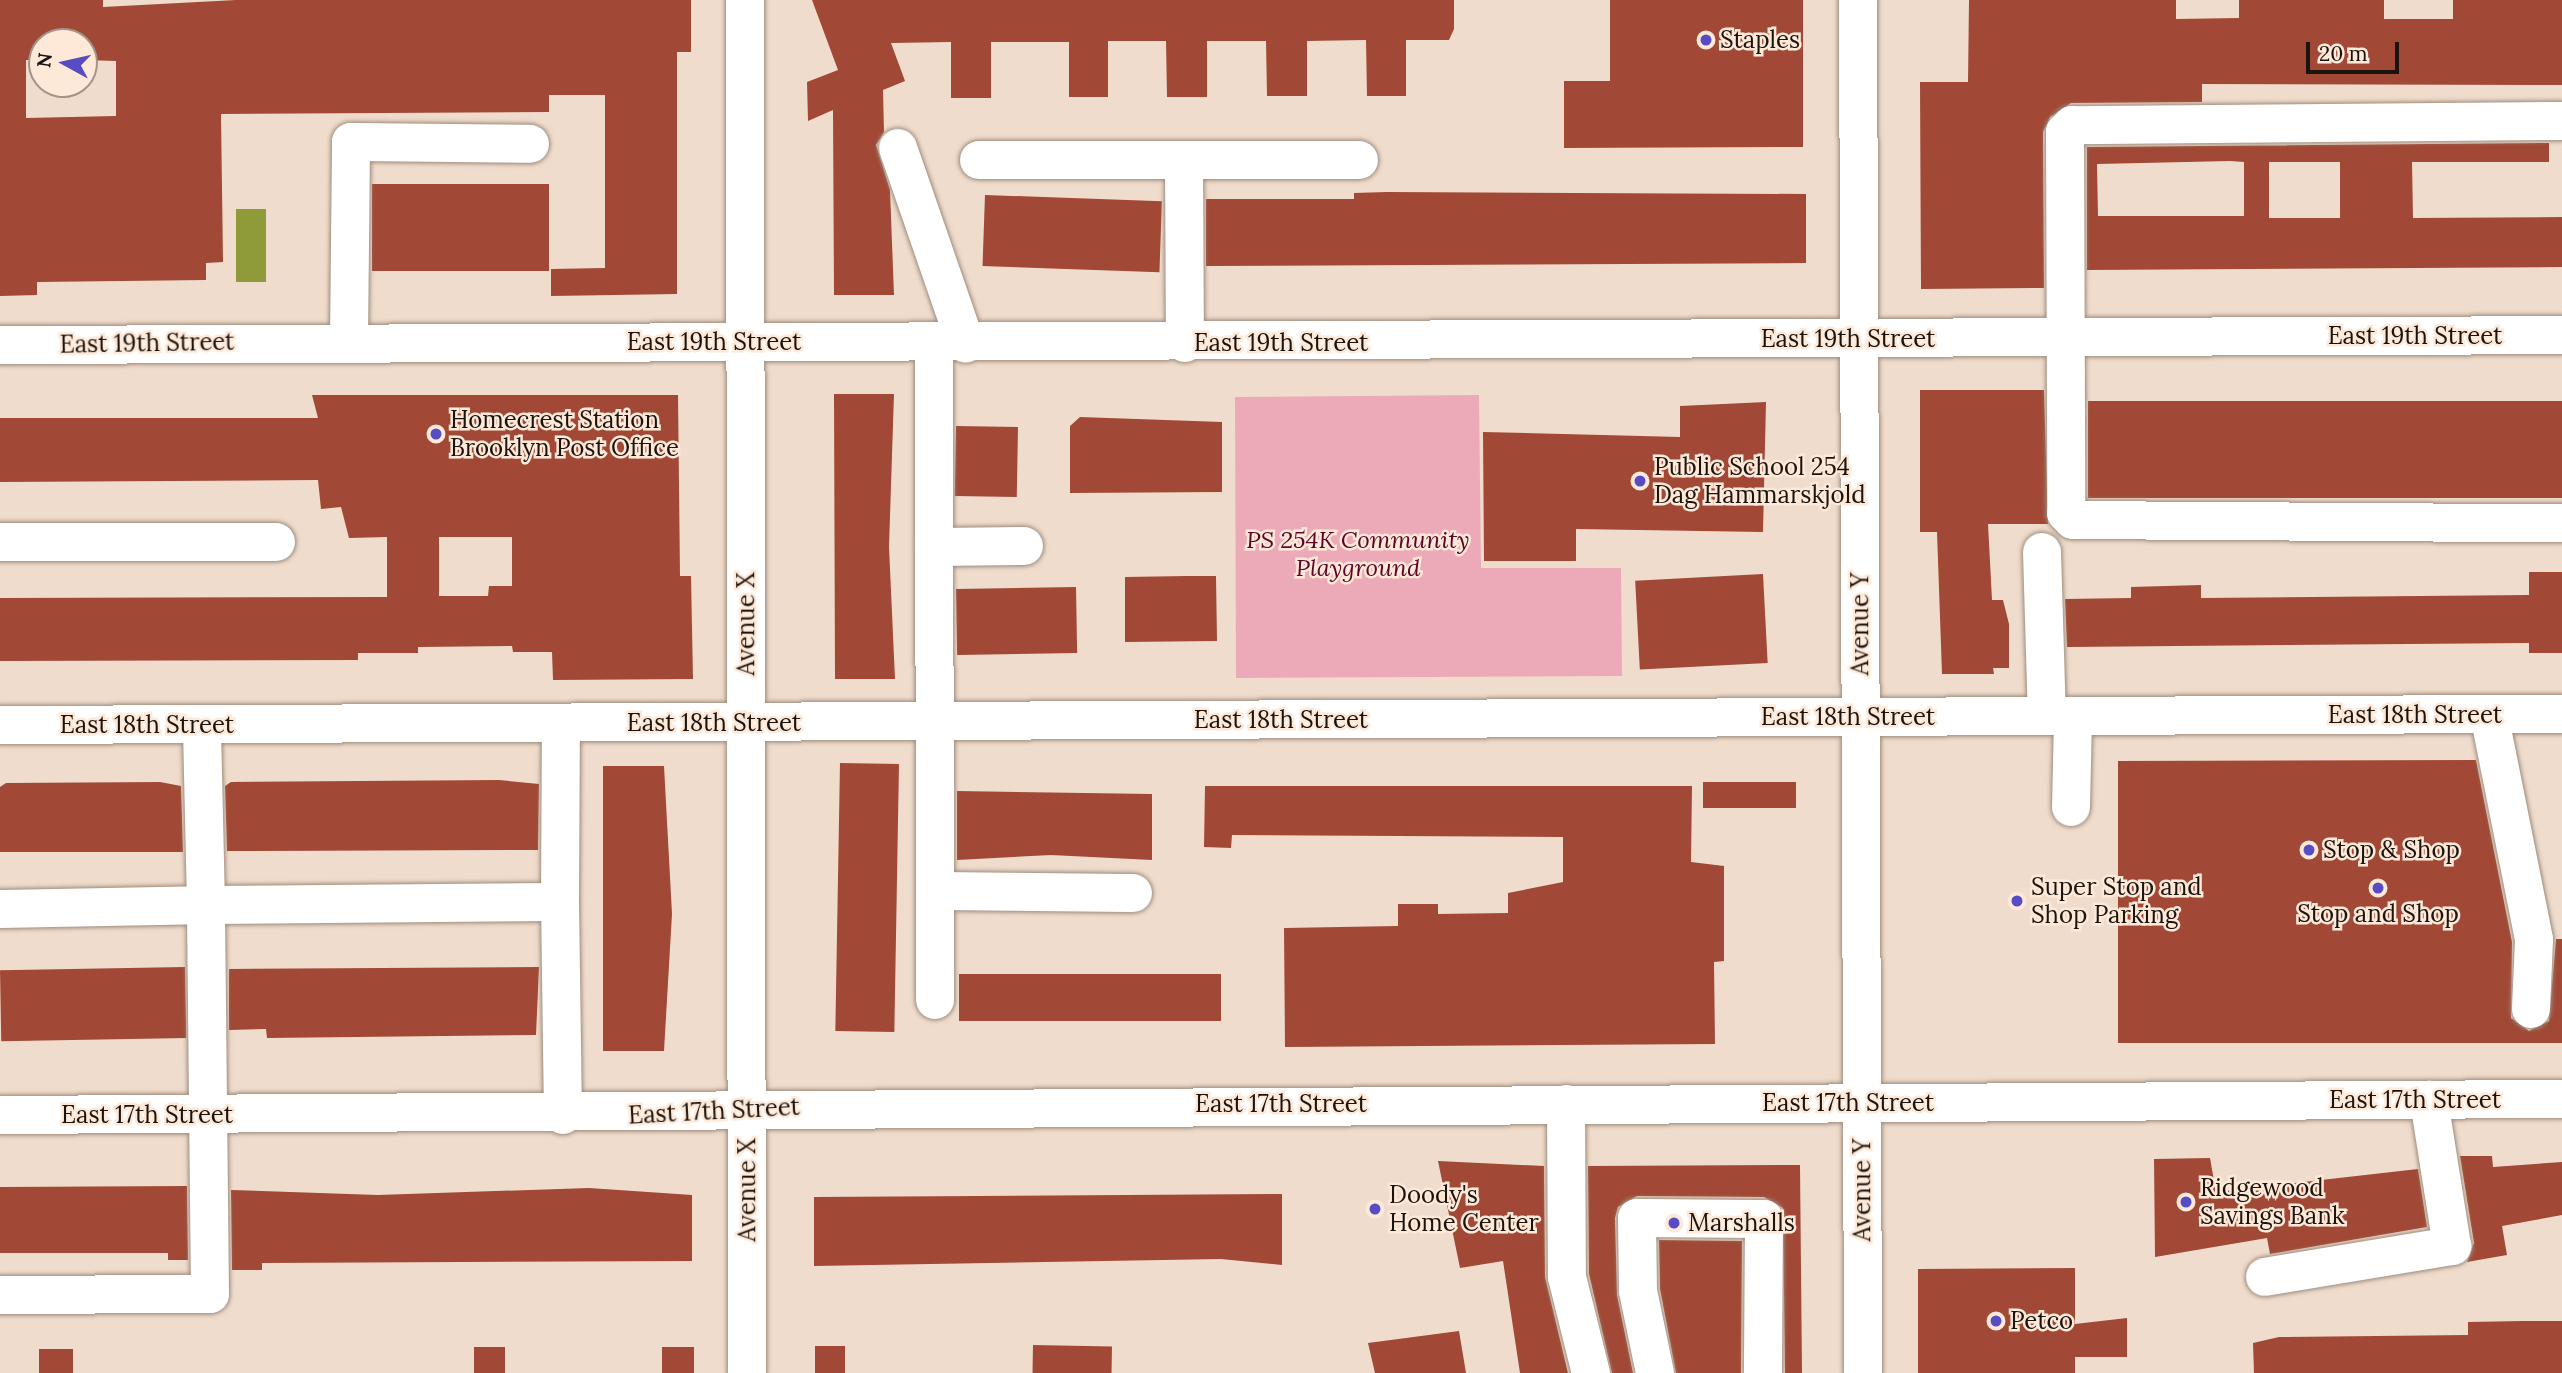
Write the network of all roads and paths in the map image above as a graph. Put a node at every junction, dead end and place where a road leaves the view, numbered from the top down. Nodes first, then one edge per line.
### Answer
1 (745, 0) edge
2 (1858, 0) edge
3 (2562, 121) edge
4 (530, 144) dead end
5 (898, 148) dead end
6 (979, 160) dead end
7 (1359, 160) dead end
8 (1184, 162) junction
9 (2562, 335) edge
10 (2066, 337) junction
11 (1859, 339) junction
12 (349, 341) junction
13 (745, 342) junction
14 (1185, 343) junction
15 (950, 344) junction
16 (0, 345) edge
17 (2562, 523) edge
18 (0, 542) edge
19 (276, 542) dead end
20 (1024, 546) dead end
21 (934, 547) junction
22 (2042, 552) dead end
23 (2562, 714) edge
24 (2489, 715) junction
25 (1861, 716) junction
26 (2060, 716) junction
27 (935, 722) junction
28 (561, 723) junction
29 (746, 723) junction
30 (0, 725) edge
31 (202, 725) junction
32 (2071, 807) dead end
33 (935, 891) junction
34 (1133, 893) dead end
35 (560, 902) junction
36 (206, 905) junction
37 (0, 909) edge
38 (936, 1000) dead end
39 (2531, 1009) dead end
40 (2562, 1099) edge
41 (2429, 1100) junction
42 (1862, 1102) junction
43 (1566, 1104) junction
44 (747, 1107) junction
45 (0, 1115) edge
46 (564, 1115) junction
47 (209, 1116) junction
48 (2265, 1277) dead end
49 (0, 1295) edge
50 (747, 1373) edge
51 (1591, 1373) edge
52 (1655, 1373) edge
53 (1763, 1373) edge
54 (1863, 1373) edge

1 - 13 street, Avenue X
2 - 11 street, Avenue Y
3 - 10 street
4 - 12 street
5 - 15 street
6 - 8 street
7 - 8 street
8 - 14 street
9 - 10 street, East 19th Street
10 - 11 street, East 19th Street
10 - 17 street
11 - 14 street, East 19th Street
11 - 25 street, Avenue Y
12 - 13 street, East 19th Street
12 - 16 street, East 19th Street
13 - 15 street, East 19th Street
13 - 29 street, Avenue X
14 - 15 street, East 19th Street
15 - 21 street
18 - 19 street
20 - 21 street
21 - 27 street
22 - 26 street
23 - 24 street, East 18th Street
24 - 26 street, East 18th Street
24 - 39 street
25 - 26 street, East 18th Street
25 - 27 street, East 18th Street
25 - 42 street, Avenue Y
26 - 32 street
27 - 29 street, East 18th Street
27 - 33 street
28 - 29 street, East 18th Street
28 - 31 street, East 18th Street
28 - 35 street
29 - 44 street, Avenue X
30 - 31 street, East 18th Street
31 - 36 street
33 - 34 street
33 - 38 street
35 - 36 street
35 - 46 street
36 - 37 street
36 - 47 street
40 - 41 street, East 17th Street
41 - 42 street, East 17th Street
41 - 48 street
42 - 43 street, East 17th Street
42 - 54 street, Avenue Y
43 - 44 street, East 17th Street
43 - 51 street
44 - 46 street, East 17th Street
44 - 50 street, Avenue X
45 - 47 street, East 17th Street
46 - 47 street, East 17th Street
47 - 49 street
52 - 53 street

